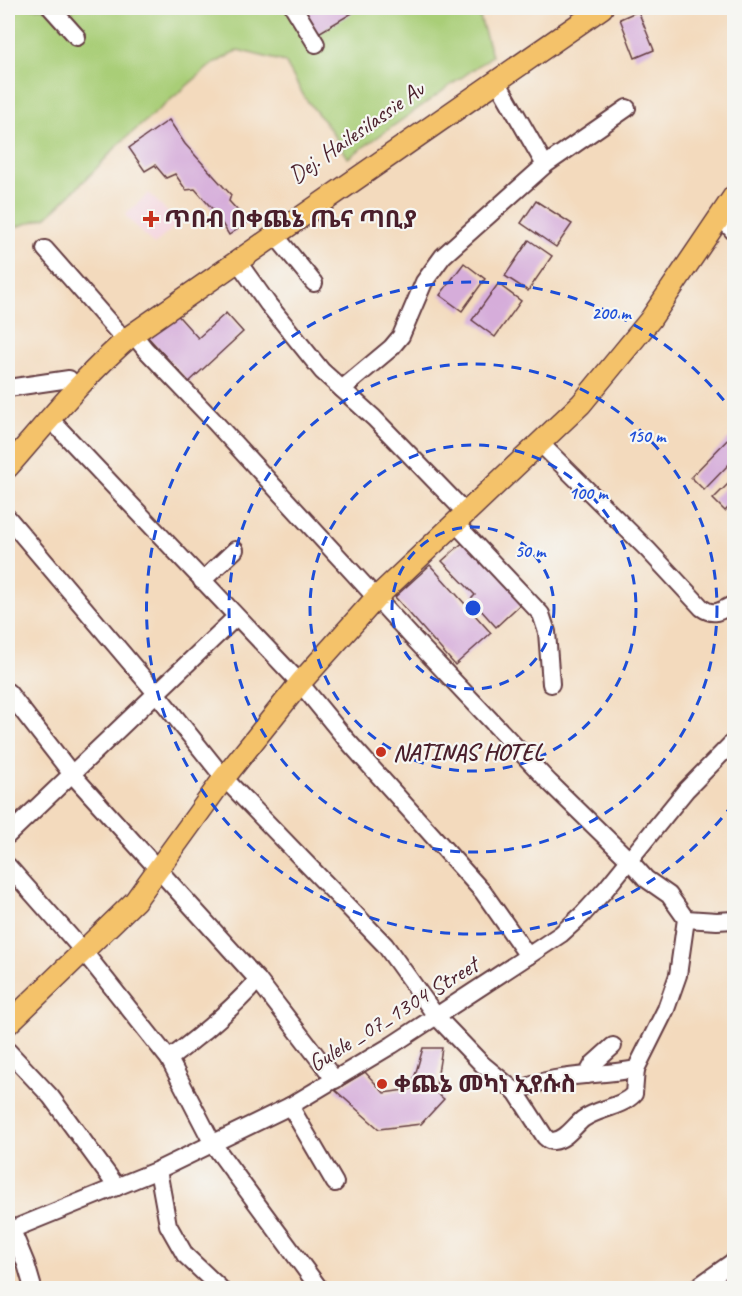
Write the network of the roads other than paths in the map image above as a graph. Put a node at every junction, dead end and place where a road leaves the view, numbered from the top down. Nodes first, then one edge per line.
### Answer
1 (51, 8) edge
2 (294, 8) edge
3 (580, 8) edge
4 (602, 8) edge
5 (77, 37) dead end
6 (316, 44) dead end
7 (497, 81) junction
8 (627, 108) dead end
9 (545, 165) junction
10 (735, 196) edge
11 (728, 224) edge
12 (275, 235) junction
13 (45, 249) dead end
14 (238, 262) junction
15 (314, 283) dead end
16 (125, 332) junction
17 (69, 379) junction
18 (8, 388) edge
19 (342, 389) junction
20 (50, 419) junction
21 (541, 444) junction
22 (8, 449) edge
23 (8, 467) edge
24 (8, 518) edge
25 (461, 519) junction
26 (235, 550) dead end
27 (202, 580) junction
28 (376, 598) junction
29 (735, 604) edge
30 (236, 616) junction
31 (300, 683) junction
32 (551, 684) dead end
33 (8, 692) edge
34 (156, 693) junction
35 (735, 741) edge
36 (71, 773) junction
37 (224, 778) junction
38 (8, 835) edge
39 (629, 860) junction
40 (8, 866) edge
41 (159, 869) junction
42 (686, 919) junction
43 (735, 920) edge
44 (84, 952) junction
45 (528, 956) junction
46 (258, 980) junction
47 (436, 1016) junction
48 (8, 1024) edge
49 (613, 1046) dead end
50 (8, 1051) edge
51 (169, 1059) junction
52 (636, 1069) junction
53 (587, 1075) junction
54 (335, 1080) junction
55 (516, 1092) junction
56 (290, 1106) junction
57 (213, 1144) junction
58 (158, 1170) junction
59 (335, 1183) dead end
60 (117, 1187) junction
61 (10, 1230) edge
62 (735, 1262) edge
63 (32, 1283) edge
64 (703, 1287) edge
65 (15, 1288) edge
66 (220, 1288) edge
67 (319, 1288) edge

1 - 5 street
2 - 6 street
3 - 16 main road, Dej. Hailesilassie Av
4 - 7 main road
7 - 9 street
7 - 12 main road
8 - 9 street
9 - 19 street
10 - 11 main road
11 - 21 main road
12 - 14 main road
12 - 15 street
13 - 16 street
14 - 16 main road
14 - 19 street
16 - 17 main road, Dej. Hailesilassie Av
16 - 20 main road
16 - 28 street
17 - 18 street
17 - 22 main road, Dej. Hailesilassie Av
19 - 25 street
20 - 23 main road
20 - 27 street
21 - 25 main road
21 - 29 street
24 - 34 street
25 - 28 main road
25 - 32 street
26 - 27 street
27 - 30 street
28 - 31 main road
28 - 39 street
30 - 31 street
30 - 34 street
31 - 37 main road
31 - 45 street
33 - 36 street
34 - 36 street
34 - 37 street
35 - 39 street, Gulele _07_1304 Street
36 - 38 street
36 - 41 street
37 - 41 main road
37 - 47 street
39 - 42 street
39 - 45 street, Gulele _07_1304 Street
40 - 44 street
41 - 44 main road
41 - 46 street
42 - 43 street
42 - 52 street
44 - 48 main road
44 - 51 street
45 - 47 street, Gulele _07_1304 Street
46 - 51 street
46 - 54 street
47 - 54 street, Gulele _07_1304 Street
47 - 55 street
49 - 53 street
50 - 60 street
51 - 57 street
52 - 53 street
52 - 55 street
53 - 55 street
54 - 56 street, Gulele _07_1304 Street
56 - 57 street, Gulele _07_1304 Street
56 - 59 street
57 - 58 street, Gulele _07_1304 Street
57 - 67 street
58 - 60 street, Gulele _07_1304 Street
58 - 66 street
60 - 61 street, Gulele _07_1304 Street
61 - 63 street
62 - 64 street
63 - 65 street

